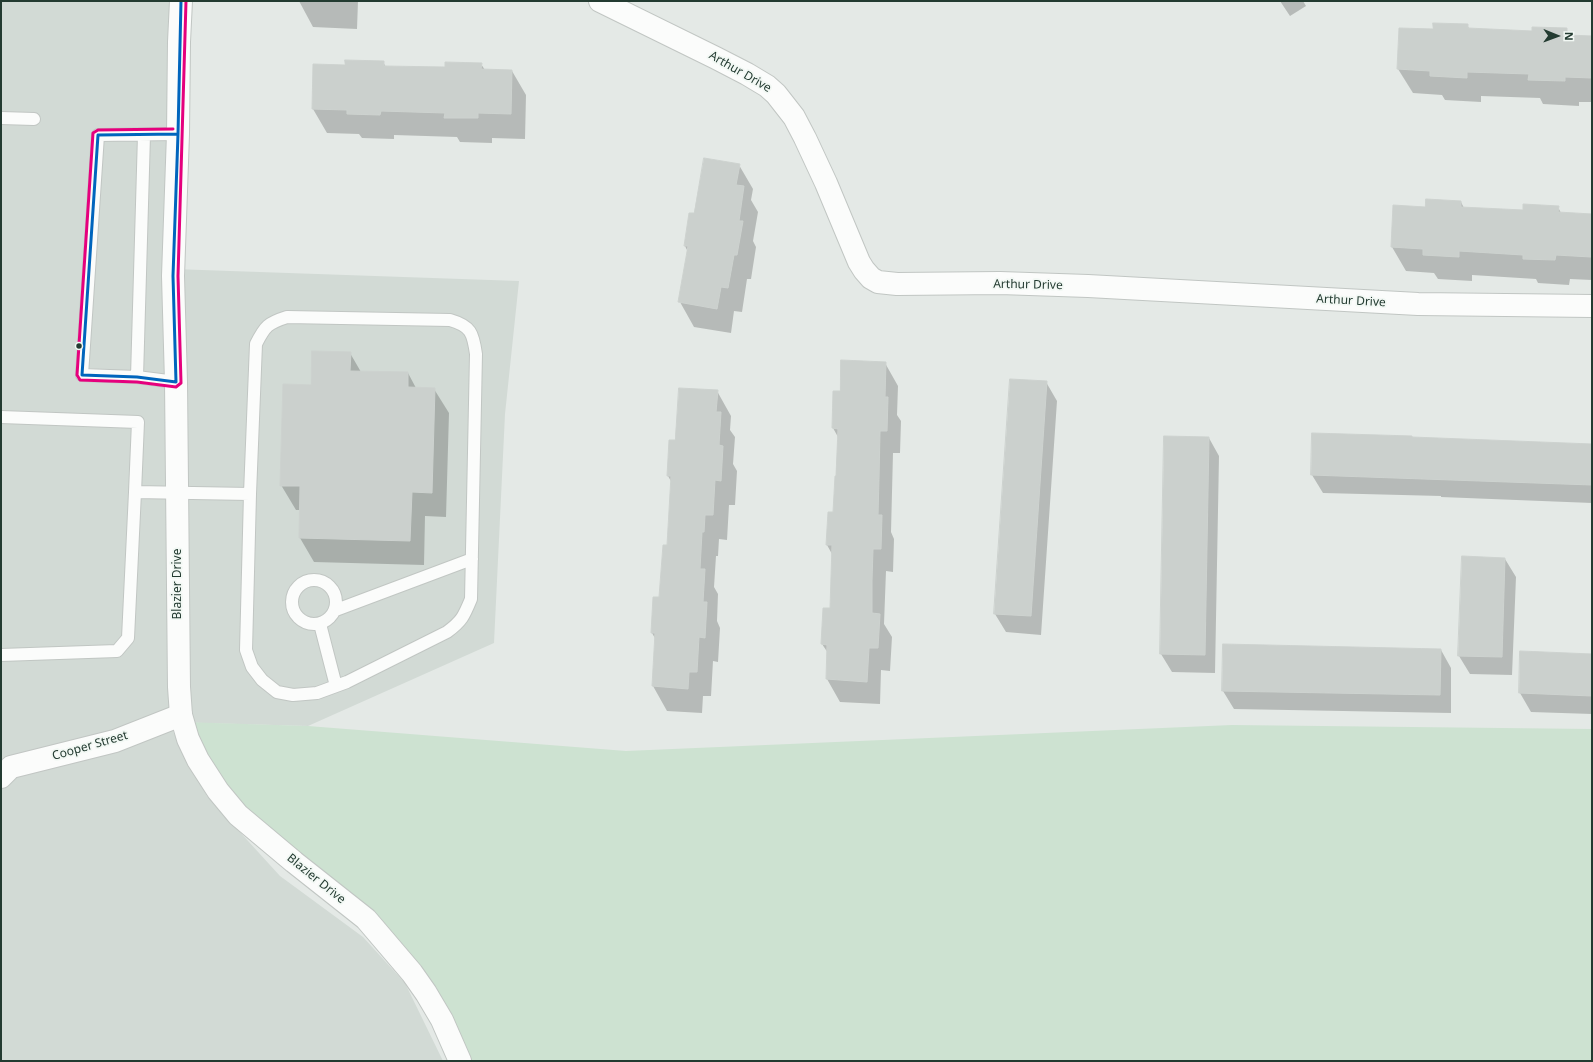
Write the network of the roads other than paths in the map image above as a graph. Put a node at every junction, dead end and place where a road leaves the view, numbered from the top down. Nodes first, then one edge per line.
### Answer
1 (181, 1) edge
2 (600, 1) edge
3 (1, 118) edge
4 (34, 119) dead end
5 (178, 134) junction
6 (144, 135) junction
7 (1592, 306) edge
8 (136, 377) junction
9 (176, 382) junction
10 (1, 417) edge
11 (134, 492) junction
12 (177, 494) junction
13 (250, 494) junction
14 (472, 559) junction
15 (336, 610) junction
16 (320, 624) junction
17 (1, 655) edge
18 (336, 686) junction
19 (181, 715) junction
20 (1, 777) edge
21 (460, 1061) edge

1 - 5 street, Blazier Drive
2 - 7 street, Arthur Drive
3 - 4 lane
5 - 6 lane
5 - 9 street, Blazier Drive
6 - 8 lane
6 - 8 lane
8 - 9 lane
9 - 12 street, Blazier Drive
10 - 11 lane
11 - 12 lane
11 - 17 lane
12 - 13 lane
12 - 19 street, Blazier Drive
13 - 14 lane
13 - 18 lane
14 - 15 lane
14 - 18 lane
15 - 16 lane
15 - 16 lane
16 - 18 lane
19 - 20 street, Cooper Street
19 - 21 street, Blazier Drive

